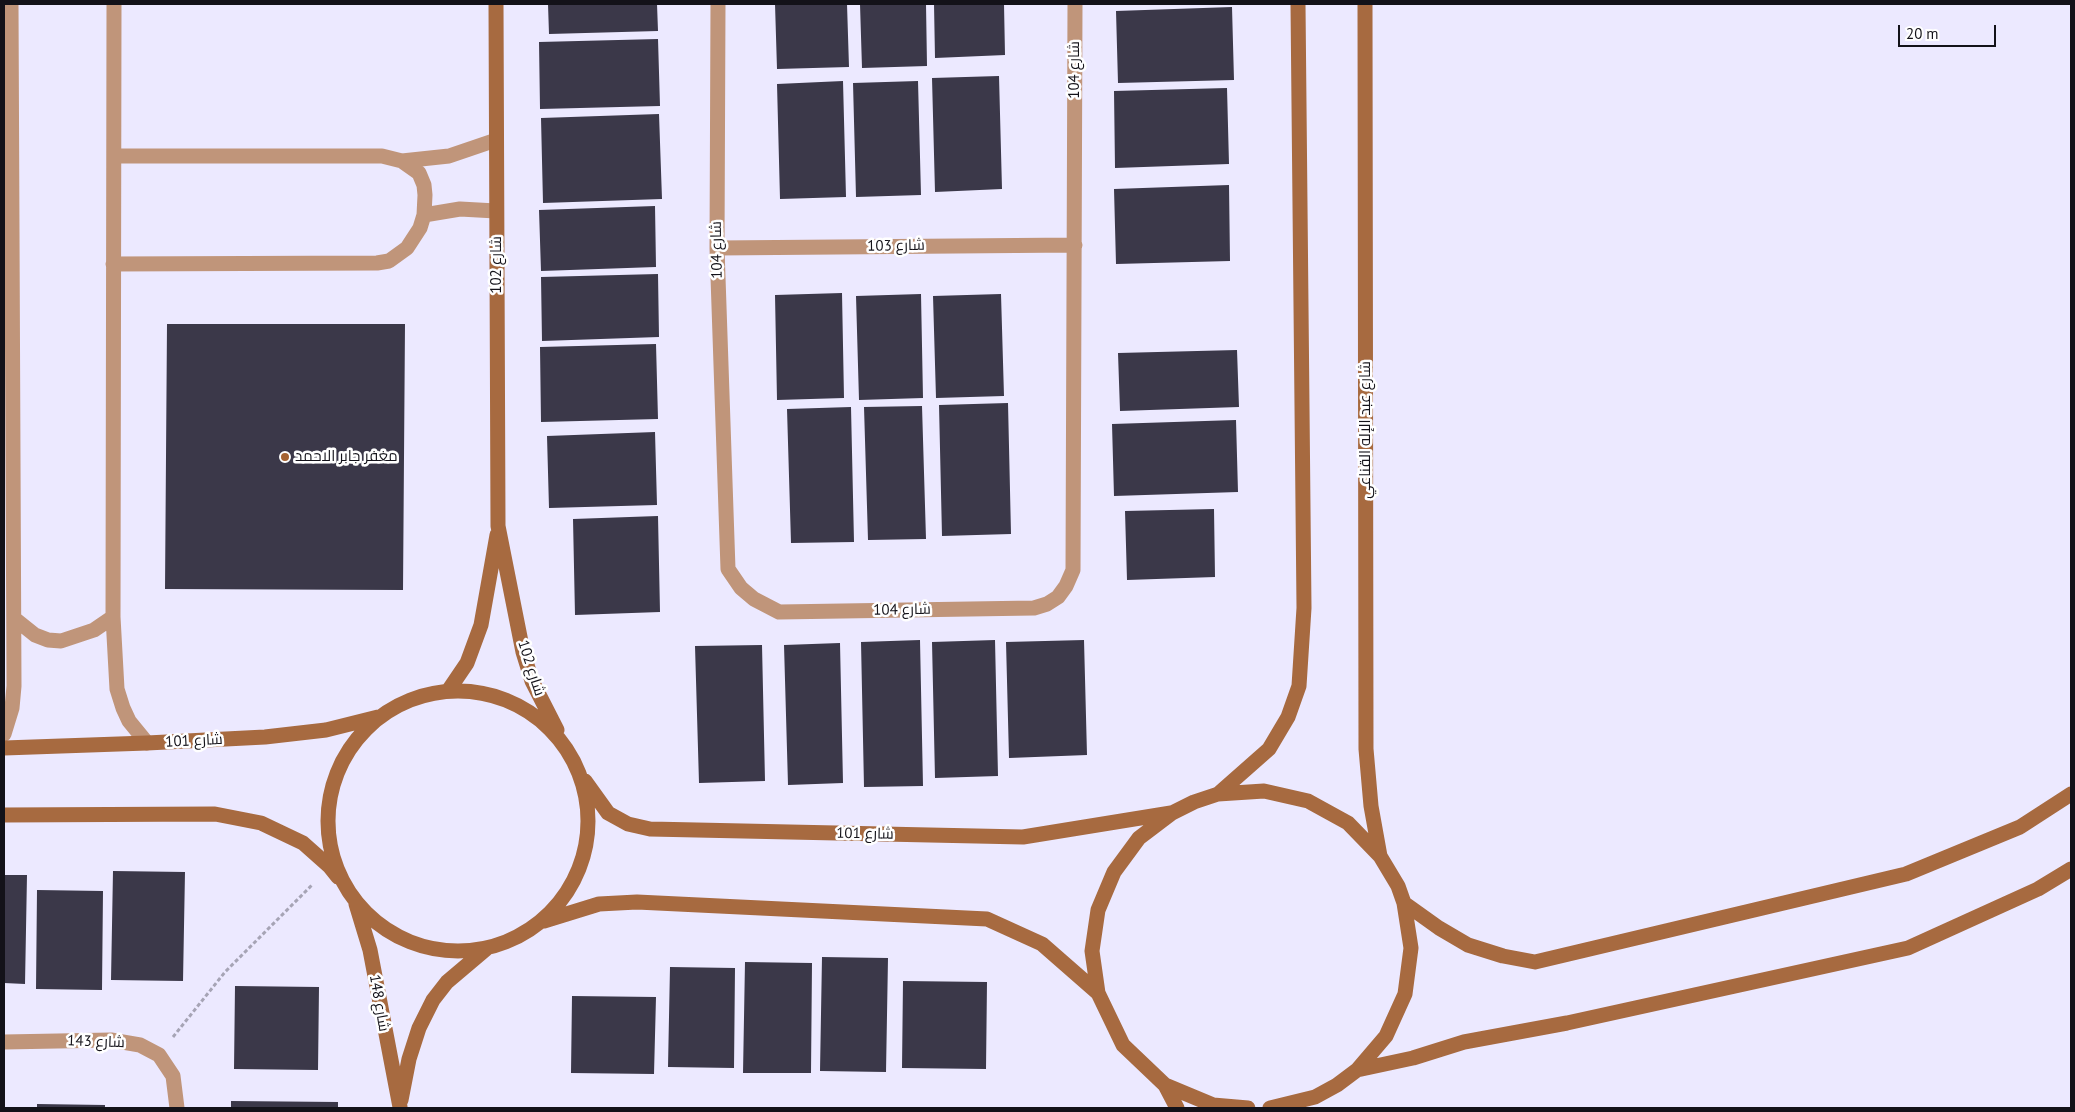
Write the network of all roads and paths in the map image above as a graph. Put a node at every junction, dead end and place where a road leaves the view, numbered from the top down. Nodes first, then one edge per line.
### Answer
1 (10, 4) edge
2 (114, 4) edge
3 (496, 4) edge
4 (718, 4) edge
5 (1075, 4) edge
6 (1298, 4) edge
7 (1365, 4) edge
8 (496, 140) junction
9 (114, 156) junction
10 (402, 161) junction
11 (496, 211) junction
12 (424, 215) junction
13 (1075, 245) junction
14 (717, 248) junction
15 (113, 264) junction
16 (498, 526) junction
17 (113, 617) junction
18 (15, 619) junction
19 (448, 691) junction
20 (382, 716) junction
21 (4, 734) edge
22 (147, 743) junction
23 (565, 746) junction
24 (4, 748) edge
25 (580, 773) junction
26 (1218, 794) junction
27 (2071, 794) edge
28 (1172, 812) junction
29 (4, 815) edge
30 (1380, 856) junction
31 (330, 867) junction
32 (2071, 869) edge
33 (345, 886) junction
34 (355, 900) junction
35 (1404, 903) junction
36 (540, 922) junction
37 (487, 948) junction
38 (1098, 993) junction
39 (4, 1042) edge
40 (159, 1055) junction
41 (1356, 1070) junction
42 (1165, 1085) junction
43 (1312, 1103) edge
44 (177, 1108) edge
45 (400, 1108) edge
46 (1177, 1108) edge
47 (1248, 1108) edge
48 (1270, 1108) edge

1 - 18 street
2 - 9 street
3 - 8 street, شارع 102
4 - 14 street, شارع 104
5 - 13 street, شارع 104
6 - 26 street
7 - 30 street, شارع عبد الإله القناعي
8 - 10 street
8 - 11 street, شارع 102
9 - 10 street
9 - 15 street
10 - 12 street
11 - 12 street
11 - 16 street, شارع 102
12 - 15 street
13 - 14 street, شارع 103
13 - 14 street, شارع 104
15 - 17 street
16 - 19 street, شارع 102
16 - 23 street, شارع 102
17 - 18 street
17 - 22 street
18 - 21 street
19 - 20 street
19 - 23 street
20 - 22 street, شارع 101
20 - 33 street
22 - 24 street, شارع 101
23 - 25 street
25 - 28 street, شارع 101
25 - 36 street
26 - 28 street
26 - 30 street
27 - 35 street
28 - 38 street
29 - 31 street
30 - 35 street
31 - 33 street
31 - 40 path
32 - 41 street
33 - 34 street
34 - 37 street
34 - 45 street, شارع 148
35 - 41 street
36 - 37 street
36 - 38 street
37 - 45 street, شارع 148
38 - 42 street
39 - 40 street, شارع 143
40 - 44 street
41 - 43 street
42 - 46 street
42 - 47 street
43 - 48 street

